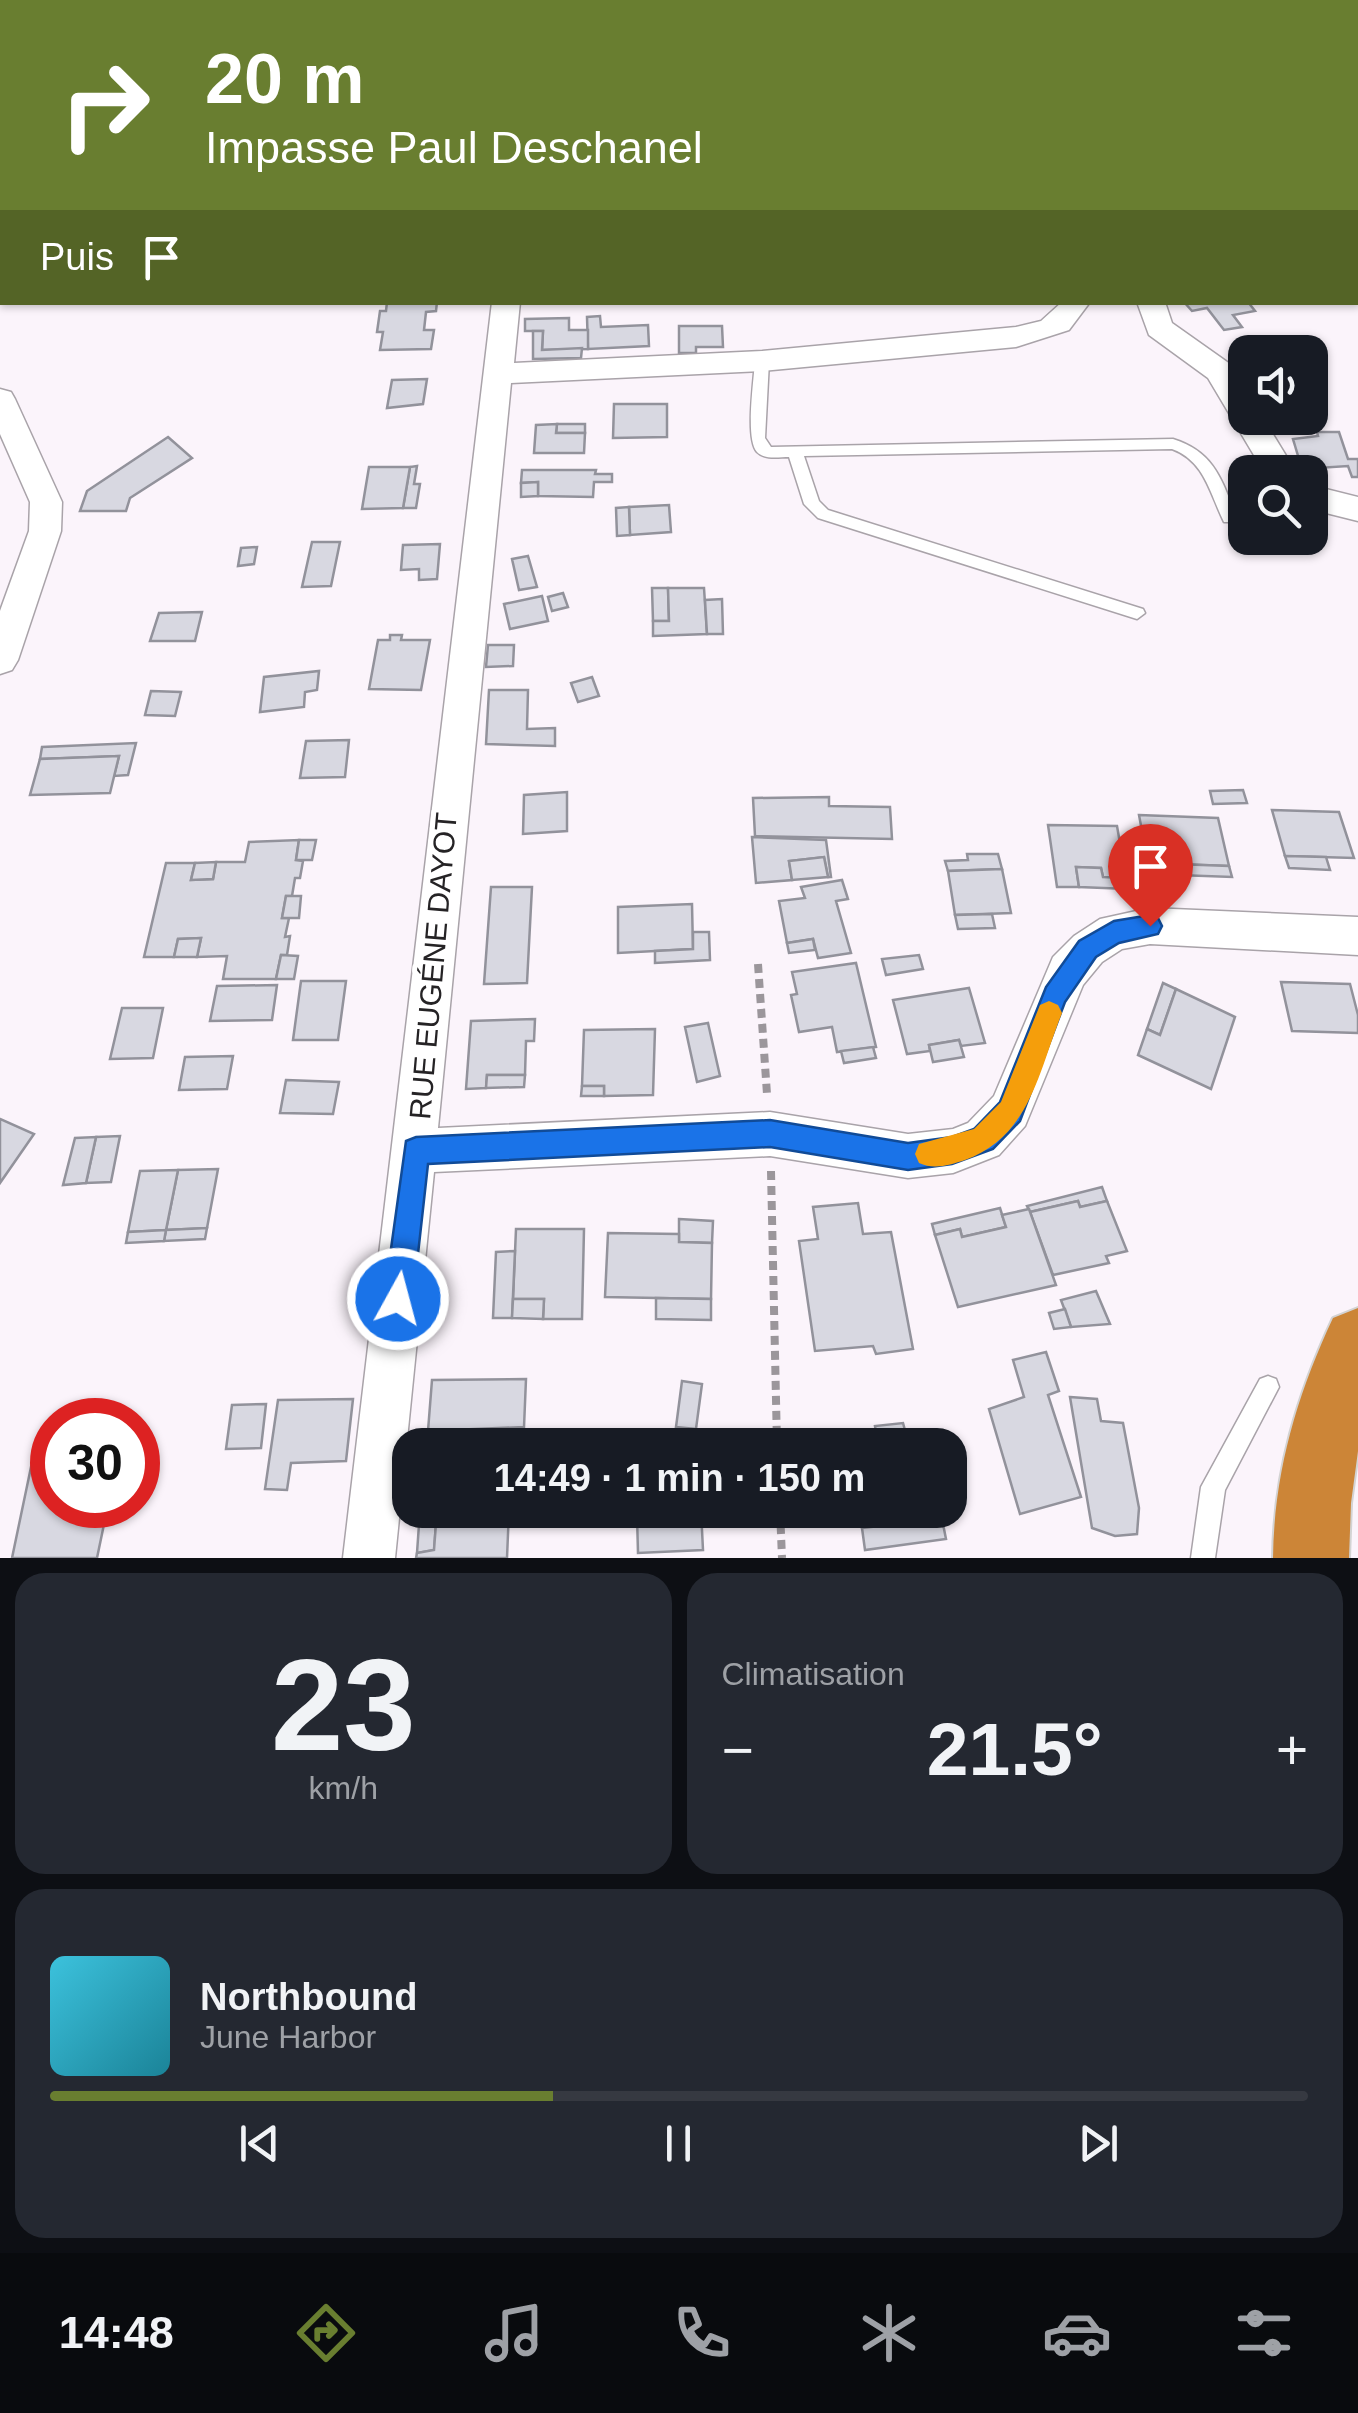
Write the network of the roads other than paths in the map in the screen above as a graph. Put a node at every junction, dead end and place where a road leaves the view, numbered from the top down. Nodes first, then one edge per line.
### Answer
1 (506, 305) edge
2 (1075, 305) edge
3 (1153, 305) edge
4 (762, 361) junction
5 (497, 374) junction
6 (1228, 385) edge
7 (0, 399) edge
8 (795, 452) junction
9 (1228, 516) edge
10 (1137, 613) dead end
11 (0, 660) edge
12 (1358, 936) edge
13 (416, 1151) junction
14 (1358, 1344) edge
15 (1268, 1387) dead end
16 (368, 1558) edge
17 (1203, 1558) edge
18 (1310, 1558) edge

1 - 5 street, RUE EUGÉNE DAYOT
2 - 4 street
3 - 6 street
4 - 5 street
4 - 8 lane
5 - 13 street, RUE EUGÉNE DAYOT
7 - 11 street
8 - 9 lane
8 - 10 lane
12 - 13 street
13 - 16 street, RUE EUGÉNE DAYOT
14 - 18 highway
15 - 17 lane

